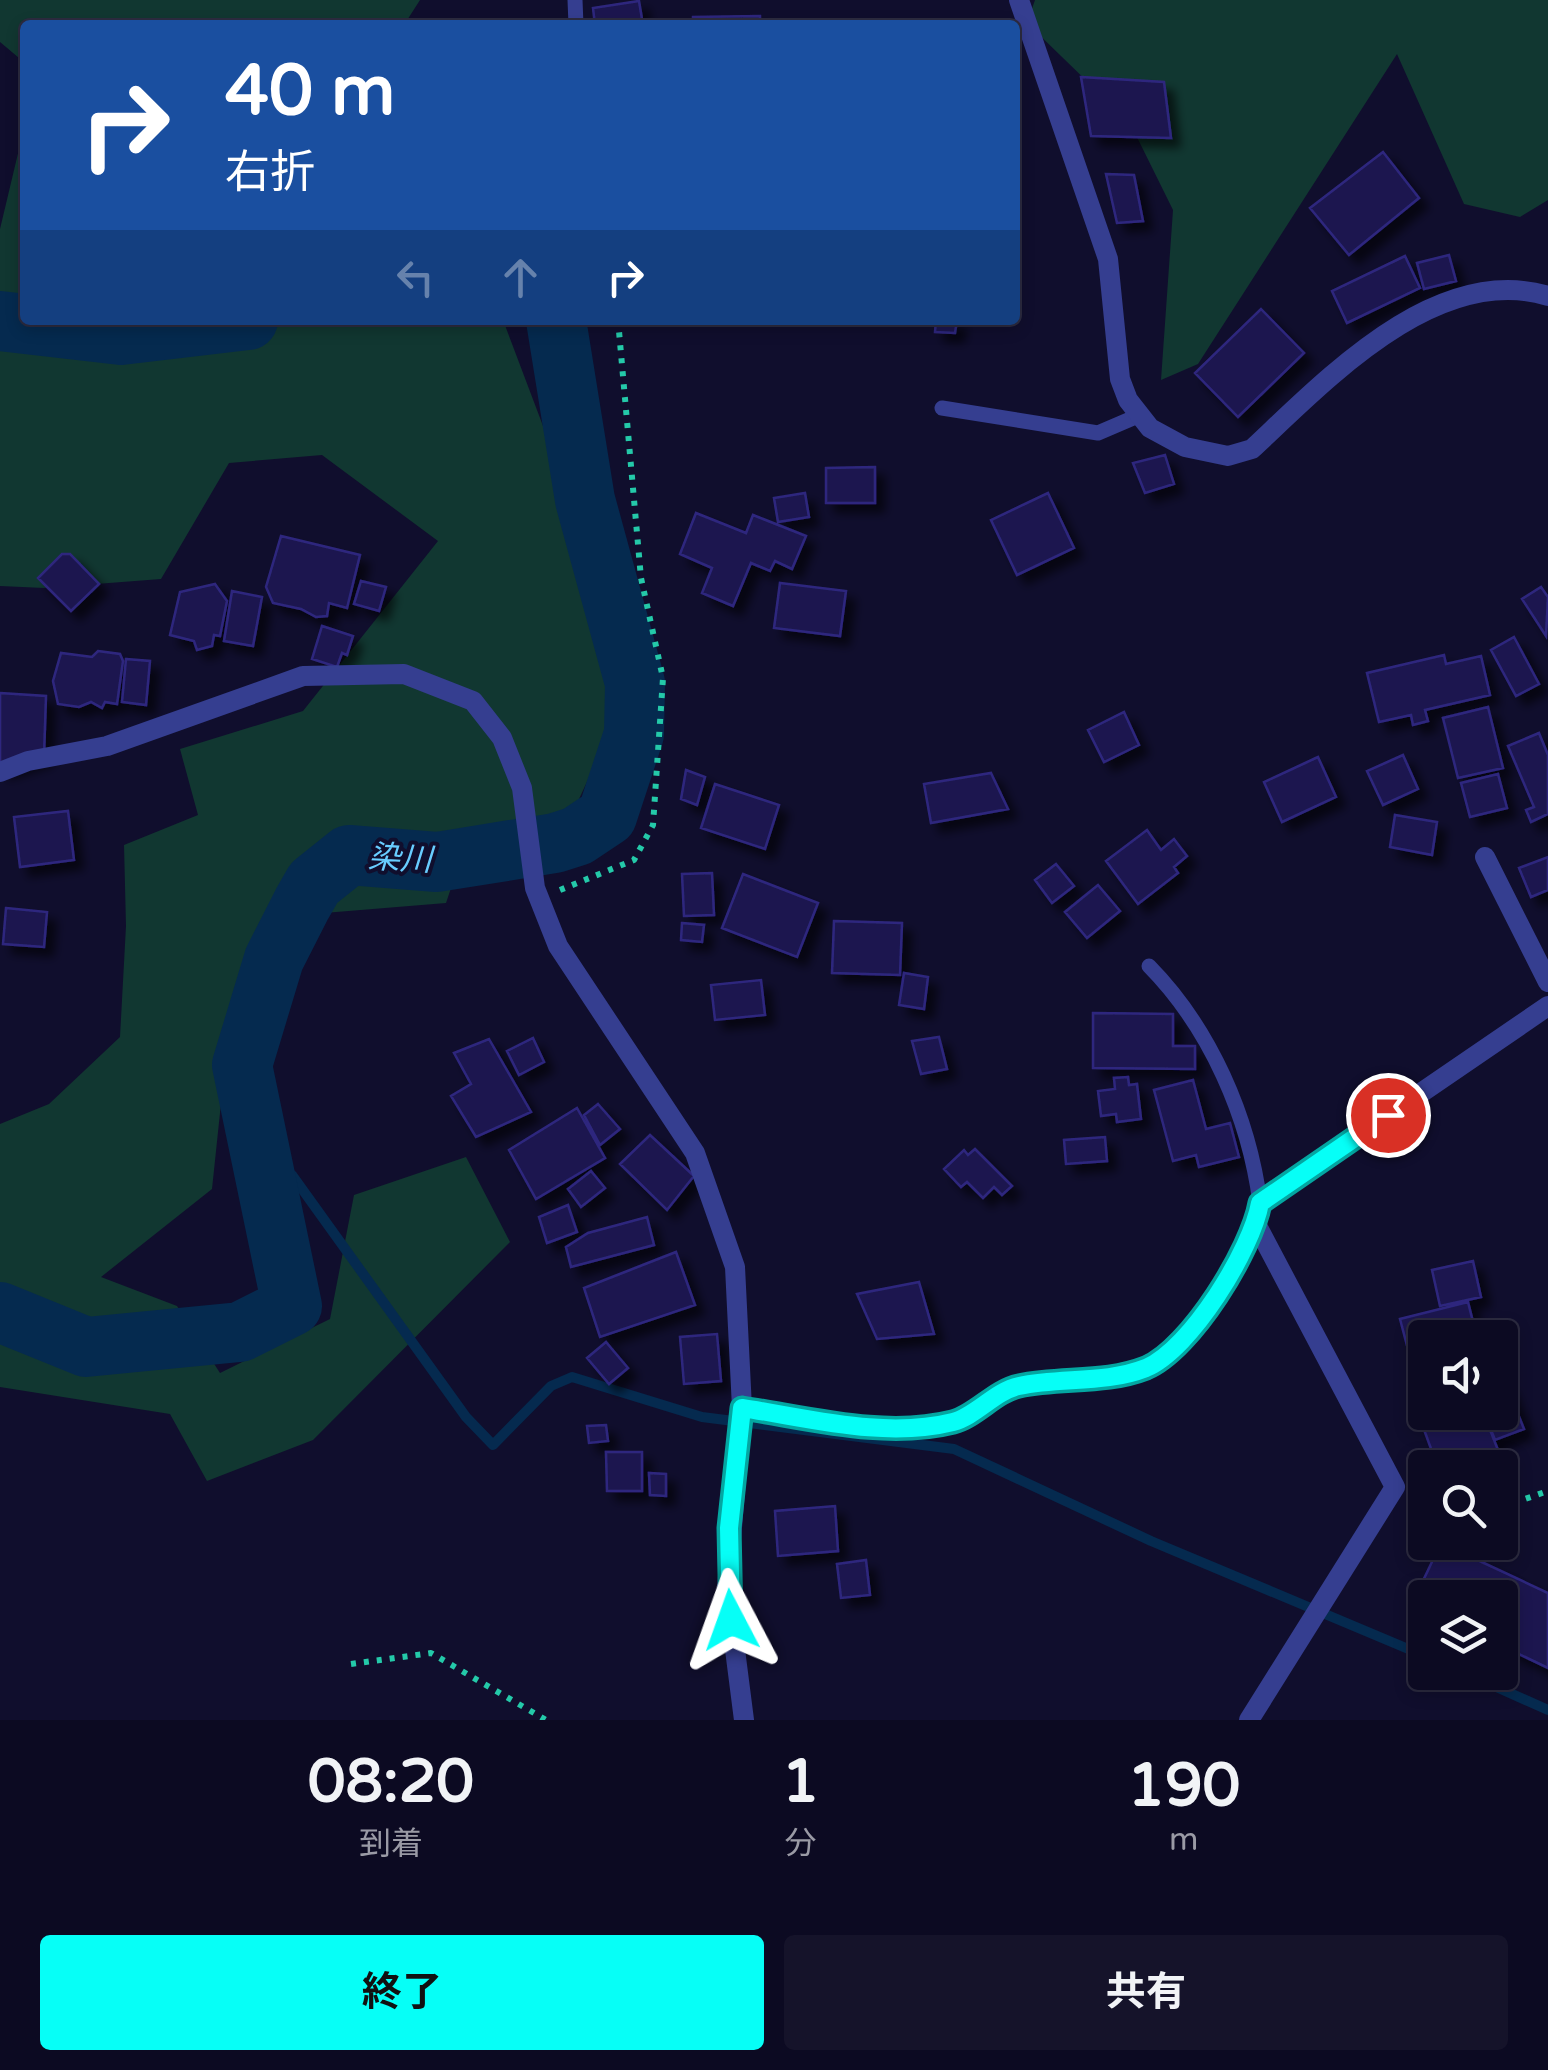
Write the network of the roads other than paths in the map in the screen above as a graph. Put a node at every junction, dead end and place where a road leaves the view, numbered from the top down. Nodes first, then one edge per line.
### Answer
1 (1019, 0) edge
2 (1548, 296) edge
3 (942, 408) dead end
4 (1140, 415) junction
5 (0, 772) edge
6 (1485, 856) dead end
7 (1149, 966) dead end
8 (1548, 982) edge
9 (1548, 1006) edge
10 (1258, 1213) junction
11 (742, 1408) junction
12 (744, 1720) edge
13 (1249, 1720) edge

1 - 4 street
2 - 4 street
3 - 4 lane
5 - 11 street
6 - 8 street
7 - 10 lane
9 - 10 street
10 - 11 lane
10 - 13 street
11 - 12 street

